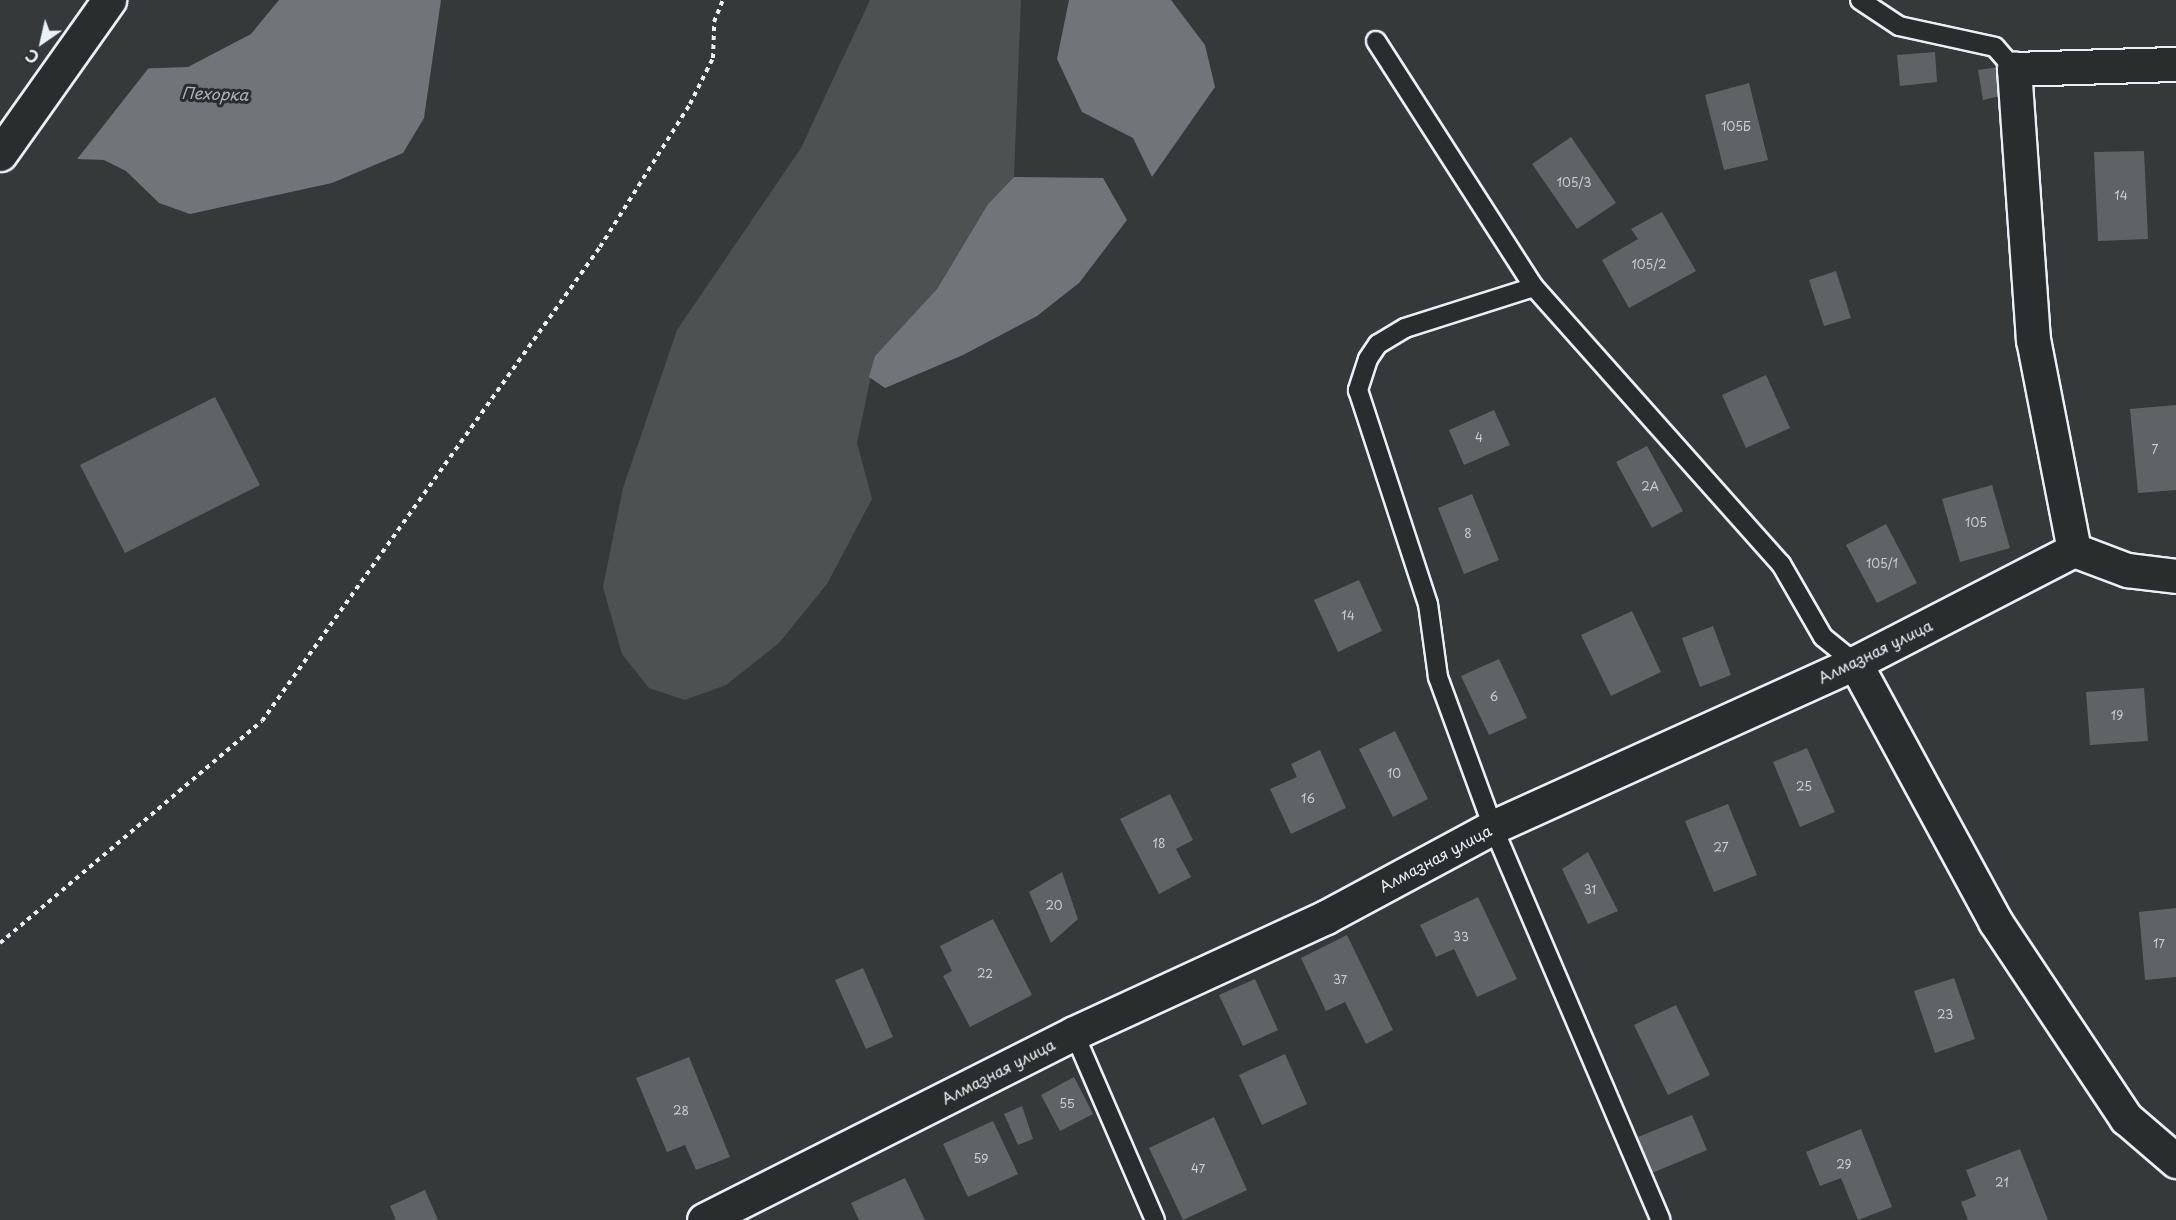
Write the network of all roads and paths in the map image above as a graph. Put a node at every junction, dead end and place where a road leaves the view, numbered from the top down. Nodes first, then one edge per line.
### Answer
1 (109, 0) edge
2 (723, 0) edge
3 (1860, 0) edge
4 (1376, 41) dead end
5 (2176, 64) edge
6 (2014, 69) junction
7 (0, 154) edge
8 (1534, 287) junction
9 (2074, 550) junction
10 (2176, 576) edge
11 (1855, 663) junction
12 (1493, 827) junction
13 (0, 943) edge
14 (1074, 1033) junction
15 (2176, 1161) edge
16 (704, 1220) edge
17 (1155, 1220) edge
18 (1661, 1220) edge

1 - 7 street
2 - 13 path
3 - 6 lane
4 - 8 lane
5 - 6 street
6 - 9 street
8 - 11 lane
8 - 12 lane
9 - 10 street
9 - 11 street, Алмазная улица
11 - 12 street, Алмазная улица
11 - 15 street
12 - 14 street, Алмазная улица
12 - 18 lane
14 - 16 street, Алмазная улица
14 - 17 lane

